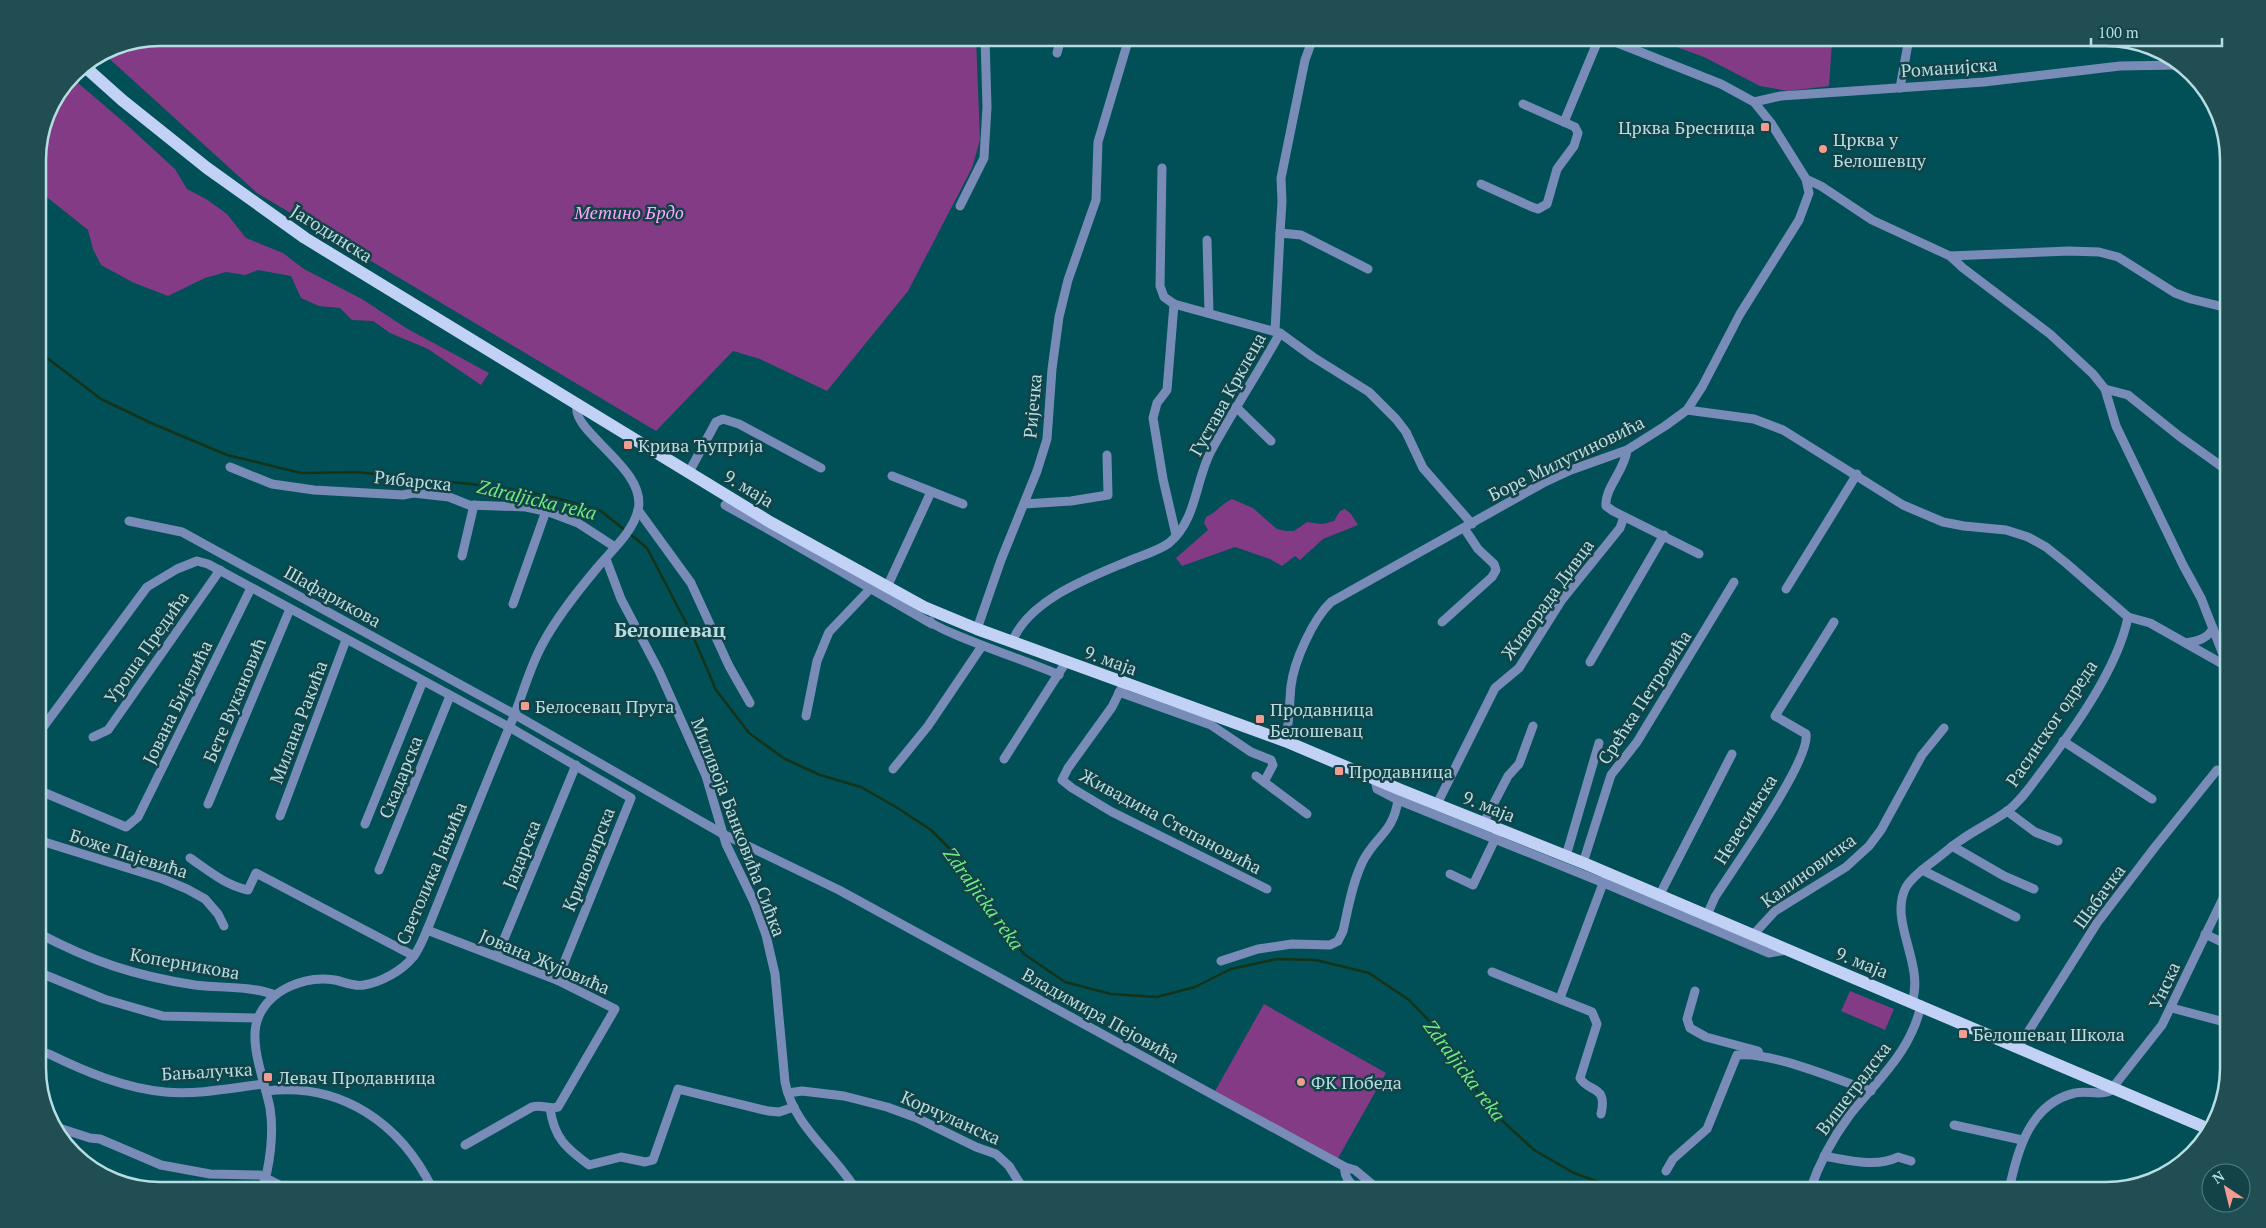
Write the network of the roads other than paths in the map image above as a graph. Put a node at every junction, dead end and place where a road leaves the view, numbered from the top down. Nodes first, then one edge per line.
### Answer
1 (985, 46) edge
2 (1059, 46) edge
3 (1127, 46) edge
4 (1310, 46) edge
5 (1596, 46) edge
6 (1625, 46) edge
7 (1908, 46) edge
8 (1057, 53) dead end
9 (2169, 65) edge
10 (89, 71) edge
11 (1900, 88) junction
12 (1754, 102) junction
13 (1523, 104) dead end
14 (1564, 122) junction
15 (1162, 168) dead end
16 (1806, 179) junction
17 (1481, 184) dead end
18 (960, 206) dead end
19 (1280, 233) junction
20 (1207, 240) dead end
21 (1950, 256) junction
22 (1368, 269) dead end
23 (1174, 304) junction
24 (2220, 306) edge
25 (1210, 313) junction
26 (1278, 332) junction
27 (2105, 389) junction
28 (577, 406) junction
29 (1236, 407) junction
30 (1686, 410) junction
31 (1270, 441) dead end
32 (1627, 450) junction
33 (1107, 455) dead end
34 (2220, 465) edge
35 (230, 468) dead end
36 (821, 468) dead end
37 (690, 472) junction
38 (1857, 474) junction
39 (892, 476) dead end
40 (931, 492) junction
41 (963, 504) dead end
42 (1024, 504) junction
43 (474, 505) junction
44 (725, 505) dead end
45 (638, 510) junction
46 (546, 511) junction
47 (1624, 517) junction
48 (130, 521) dead end
49 (766, 523) junction
50 (1468, 526) junction
51 (1176, 535) junction
52 (1664, 536) junction
53 (616, 545) junction
54 (1699, 554) dead end
55 (462, 556) dead end
56 (606, 559) junction
57 (220, 570) junction
58 (590, 577) junction
59 (614, 582) junction
60 (1734, 582) dead end
61 (888, 587) junction
62 (252, 588) junction
63 (870, 589) junction
64 (1786, 589) dead end
65 (512, 604) dead end
66 (924, 607) junction
67 (290, 609) junction
68 (2128, 617) junction
69 (1442, 622) dead end
70 (1834, 622) dead end
71 (932, 624) junction
72 (2213, 628) junction
73 (977, 629) junction
74 (346, 640) junction
75 (1012, 642) junction
76 (2186, 643) junction
77 (982, 646) junction
78 (2220, 646) edge
79 (1066, 662) junction
80 (1590, 662) dead end
81 (2220, 662) edge
82 (1059, 675) junction
83 (423, 681) junction
84 (1122, 687) junction
85 (450, 696) junction
86 (750, 703) dead end
87 (514, 714) junction
88 (806, 716) dead end
89 (46, 723) edge
90 (1533, 726) dead end
91 (509, 727) junction
92 (1944, 728) dead end
93 (93, 738) dead end
94 (1285, 741) junction
95 (2063, 741) junction
96 (1599, 743) dead end
97 (1732, 754) dead end
98 (1004, 759) dead end
99 (576, 765) junction
100 (893, 769) dead end
101 (2218, 770) dead end
102 (1256, 776) dead end
103 (1375, 779) junction
104 (1264, 782) junction
105 (46, 793) edge
106 (2152, 798) dead end
107 (1398, 800) junction
108 (208, 804) dead end
109 (1437, 804) junction
110 (2007, 811) junction
111 (1307, 814) dead end
112 (280, 816) dead end
113 (1484, 822) junction
114 (365, 824) dead end
115 (723, 834) junction
116 (1498, 834) junction
117 (2058, 841) dead end
118 (46, 842) edge
119 (1952, 846) junction
120 (1566, 856) junction
121 (190, 858) dead end
122 (1583, 863) junction
123 (379, 870) dead end
124 (1922, 870) junction
125 (1450, 874) dead end
126 (1606, 878) junction
127 (1267, 889) dead end
128 (2034, 889) dead end
129 (1660, 896) junction
130 (2220, 904) edge
131 (1706, 915) junction
132 (2016, 917) dead end
133 (224, 926) dead end
134 (428, 930) junction
135 (2205, 934) junction
136 (1753, 935) junction
137 (46, 937) edge
138 (2220, 941) edge
139 (1787, 950) junction
140 (414, 956) junction
141 (497, 956) junction
142 (1222, 962) dead end
143 (1492, 972) dead end
144 (46, 975) edge
145 (557, 980) junction
146 (1695, 991) dead end
147 (275, 995) junction
148 (1560, 998) junction
149 (1916, 1004) junction
150 (2172, 1008) junction
151 (258, 1018) junction
152 (2220, 1021) edge
153 (2018, 1048) junction
154 (46, 1053) edge
155 (1760, 1056) junction
156 (265, 1088) junction
157 (2113, 1088) junction
158 (1871, 1091) junction
159 (788, 1093) junction
160 (794, 1107) junction
161 (550, 1108) junction
162 (1601, 1114) dead end
163 (1954, 1125) dead end
164 (2204, 1126) edge
165 (64, 1130) edge
166 (2022, 1140) junction
167 (465, 1145) dead end
168 (1824, 1156) junction
169 (1912, 1161) dead end
170 (1345, 1167) junction
171 (1666, 1171) dead end
172 (266, 1177) junction
173 (264, 1182) edge
174 (275, 1182) edge
175 (428, 1182) edge
176 (850, 1182) edge
177 (1019, 1182) edge
178 (1350, 1182) edge
179 (1370, 1182) edge
180 (1813, 1182) edge
181 (2011, 1182) edge

1 - 18 street
2 - 8 street
3 - 42 street, Ријечка
4 - 19 street
5 - 14 street
6 - 12 street
7 - 11 street
9 - 11 street, Романијска
10 - 28 main road, Јагодинска
11 - 12 street, Романијска
12 - 16 street
13 - 14 street
14 - 17 street
15 - 23 street
16 - 21 street
16 - 30 street, Боре Милутиновића
19 - 22 street
19 - 26 street
20 - 25 street
21 - 24 street
21 - 27 street
23 - 25 street
23 - 51 street
25 - 26 street
26 - 29 street, Густава Крклеца
26 - 50 street
27 - 34 street
27 - 72 street
28 - 37 main road, 9. маја
28 - 45 street
29 - 31 street
29 - 51 street, Густава Крклеца
30 - 32 street, Боре Милутиновића
30 - 38 street
32 - 47 street
32 - 50 street, Боре Милутиновића
33 - 42 street
35 - 43 street, Рибарска
36 - 37 street
37 - 49 main road, 9. маја
38 - 64 street
38 - 68 street
39 - 40 street
40 - 41 street
40 - 61 street
42 - 73 street, Ријечка
43 - 46 street, Рибарска
43 - 55 street
44 - 49 street
45 - 53 street, Светолика Јањића
45 - 86 street
46 - 53 street, Рибарска
46 - 65 street
47 - 52 street
47 - 109 street, Живорада Дивца
48 - 87 street, Шафарикова
49 - 61 main road, 9. маја
49 - 63 street
50 - 69 street
50 - 94 street, Боре Милутиновића
51 - 75 street, Густава Крклеца
52 - 54 street
52 - 80 street
53 - 56 street, Светолика Јањића
56 - 58 street, Светолика Јањића
56 - 59 street, Миливоја Банковића Сићка
57 - 62 street, Кривовирска
57 - 89 street, Кривовирска
57 - 93 street, Уроша Предића
58 - 59 street
58 - 87 street, Светолика Јањића
59 - 115 street, Миливоја Банковића Сићка
60 - 122 street, Срећка Петровића
61 - 66 main road, 9. маја
62 - 67 street, Кривовирска
62 - 105 street, Јована Бијелића
63 - 71 street
63 - 88 street
66 - 71 street
66 - 73 main road, 9. маја
67 - 74 street, Кривовирска
67 - 108 street, Бете Вукановић
68 - 76 street
68 - 95 street, Расинског одреда
70 - 131 street, Невесињска
71 - 77 street
72 - 76 street
72 - 78 street
73 - 75 main road, 9. маја
74 - 83 street, Кривовирска
74 - 112 street, Милана Ракића
75 - 79 main road, 9. маја
76 - 81 street
77 - 82 street
77 - 100 street
79 - 82 street
79 - 84 main road, 9. маја
82 - 98 street
83 - 85 street, Кривовирска
83 - 114 street
84 - 94 main road, 9. маја
84 - 104 street
84 - 127 street, Живадина Степановића
85 - 91 street, Кривовирска
85 - 123 street, Скадарска
87 - 91 street, Светолика Јањића
87 - 115 street, Шафарикова
90 - 113 street
91 - 99 street, Кривовирска
91 - 134 street, Светолика Јањића
92 - 136 street, Калиновичка
94 - 103 main road, 9. маја
95 - 106 street
95 - 110 street, Расинског одреда
96 - 120 street
97 - 129 street
99 - 141 street, Јадарска
99 - 145 street, Кривовирска
101 - 153 street, Шабачка
102 - 104 street
103 - 107 street
103 - 109 main road, 9. маја
104 - 111 street
107 - 116 street
107 - 142 street
109 - 113 main road, 9. маја
110 - 117 street
110 - 119 street, Расинског одреда
113 - 116 main road, 9. маја
115 - 159 street, Миливоја Банковића Сићка
115 - 170 street, Владимира Пејовића
116 - 120 main road, 9. маја
116 - 125 street
116 - 126 street
118 - 133 street, Боже Пајевића
119 - 124 street, Расинског одреда
119 - 128 street
120 - 122 main road, 9. маја
121 - 140 street
122 - 126 main road, 9. маја
124 - 132 street
124 - 149 street, Расинског одреда
126 - 129 main road, 9. маја
126 - 139 street
126 - 148 street
129 - 131 main road, 9. маја
130 - 135 street, Унска
131 - 136 main road, 9. маја
134 - 140 street, Светолика Јањића
134 - 141 street, Јована Жујовића
135 - 138 street
135 - 150 street, Унска
136 - 139 main road, 9. маја
137 - 147 street, Коперникова
139 - 149 main road, 9. маја
140 - 147 street, Светолика Јањића
141 - 145 street, Јована Жујовића
143 - 148 street
144 - 151 street
145 - 161 street, Јована Жујовића
146 - 155 street
147 - 151 street, Светолика Јањића
148 - 162 street
149 - 153 main road, 9. маја
149 - 158 street, Вишеградска
150 - 152 street
150 - 157 street, Унска
151 - 156 street
153 - 157 main road, 9. маја
154 - 156 street, Бањалучка
155 - 158 street
155 - 171 street
156 - 172 street
156 - 175 street, Бањалучка
157 - 164 main road, 9. маја
157 - 166 street
158 - 168 street, Вишеградска
159 - 160 street, Миливоја Банковића Сићка
159 - 177 street, Корчуланска
160 - 161 street
160 - 176 street, Миливоја Банковића Сићка
161 - 167 street
163 - 166 street
165 - 172 street
166 - 181 street
168 - 169 street
168 - 180 street, Вишеградска
170 - 178 street
170 - 179 street, Владимира Пејовића
172 - 173 street
172 - 174 street

